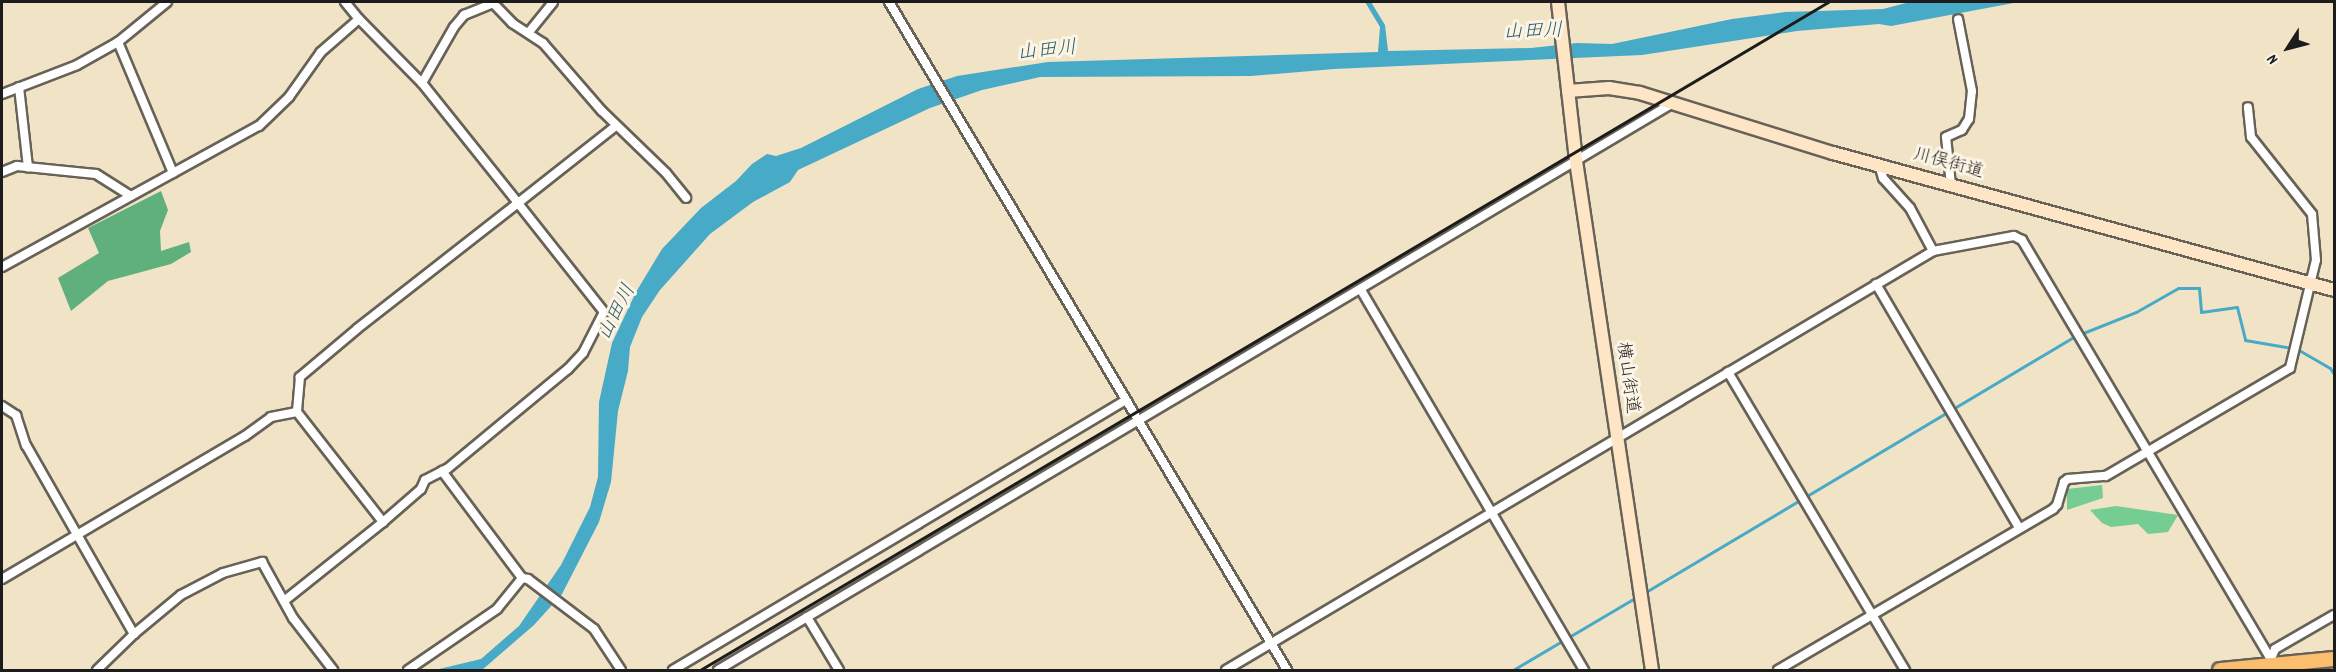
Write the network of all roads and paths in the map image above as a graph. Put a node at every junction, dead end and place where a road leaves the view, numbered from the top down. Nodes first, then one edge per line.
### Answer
1 (167, 2) edge
2 (345, 2) edge
3 (553, 2) edge
4 (889, 2) edge
5 (1558, 2) edge
6 (1958, 19) dead end
7 (359, 20) junction
8 (529, 32) junction
9 (117, 42) junction
10 (422, 83) junction
11 (19, 87) junction
12 (1568, 91) junction
13 (2, 94) edge
14 (1673, 103) junction
15 (2248, 107) dead end
16 (616, 126) junction
17 (1576, 161) junction
18 (1879, 165) junction
19 (28, 167) junction
20 (2, 172) edge
21 (173, 173) junction
22 (1952, 185) junction
23 (130, 196) junction
24 (686, 198) dead end
25 (518, 203) junction
26 (1933, 251) junction
27 (2, 267) edge
28 (2308, 283) junction
29 (1876, 284) junction
30 (1360, 290) junction
31 (2334, 290) edge
32 (1728, 372) junction
33 (1126, 400) junction
34 (2, 406) edge
35 (297, 412) junction
36 (1140, 422) junction
37 (1617, 438) junction
38 (2148, 453) junction
39 (442, 471) junction
40 (1493, 514) junction
41 (383, 522) junction
42 (2019, 528) junction
43 (77, 535) junction
44 (525, 578) junction
45 (2, 579) edge
46 (284, 601) junction
47 (1873, 615) junction
48 (2334, 615) edge
49 (807, 617) junction
50 (134, 634) junction
51 (1271, 644) junction
52 (2334, 660) edge
53 (2270, 664) edge
54 (97, 670) edge
55 (333, 670) edge
56 (408, 670) edge
57 (621, 670) edge
58 (673, 670) edge
59 (718, 670) edge
60 (838, 670) edge
61 (1226, 670) edge
62 (1287, 670) edge
63 (1584, 670) edge
64 (1652, 670) edge
65 (1778, 670) edge
66 (1905, 670) edge
67 (2220, 670) edge

1 - 9 street
2 - 7 street
3 - 8 street
4 - 33 street
5 - 12 main road
6 - 22 street
7 - 10 street
7 - 21 street
8 - 10 street
8 - 16 street
9 - 11 street
9 - 21 street
10 - 25 street
11 - 13 street
11 - 19 street
12 - 14 main road, 川俣街道
12 - 17 main road, 横山街道
14 - 17 street
14 - 18 main road, 川俣街道
15 - 28 street
16 - 24 street
16 - 25 street
17 - 30 street
17 - 37 main road, 横山街道
18 - 22 main road, 川俣街道
18 - 26 street
19 - 20 street
19 - 23 street
21 - 23 street
22 - 28 main road, 川俣街道
23 - 27 street
25 - 35 street
25 - 39 street
26 - 29 street
26 - 38 street
28 - 31 main road, 川俣街道
28 - 38 street
29 - 32 street
29 - 42 street
30 - 36 street
30 - 40 street
32 - 37 street
32 - 47 street
33 - 36 street
33 - 58 street
34 - 43 street
35 - 41 street
35 - 43 street
36 - 49 street
36 - 51 street
37 - 40 street
37 - 64 main road, 横山街道
38 - 42 street
38 - 53 street
39 - 41 street
39 - 44 street
40 - 51 street
40 - 63 street
41 - 46 street
42 - 47 street
43 - 45 street
43 - 50 street
44 - 56 street
44 - 57 street
46 - 50 street
46 - 55 street
47 - 65 street
47 - 66 street
48 - 53 street
49 - 59 street
49 - 60 street
50 - 54 street
51 - 61 street
51 - 62 street
52 - 53 main road
53 - 67 main road

